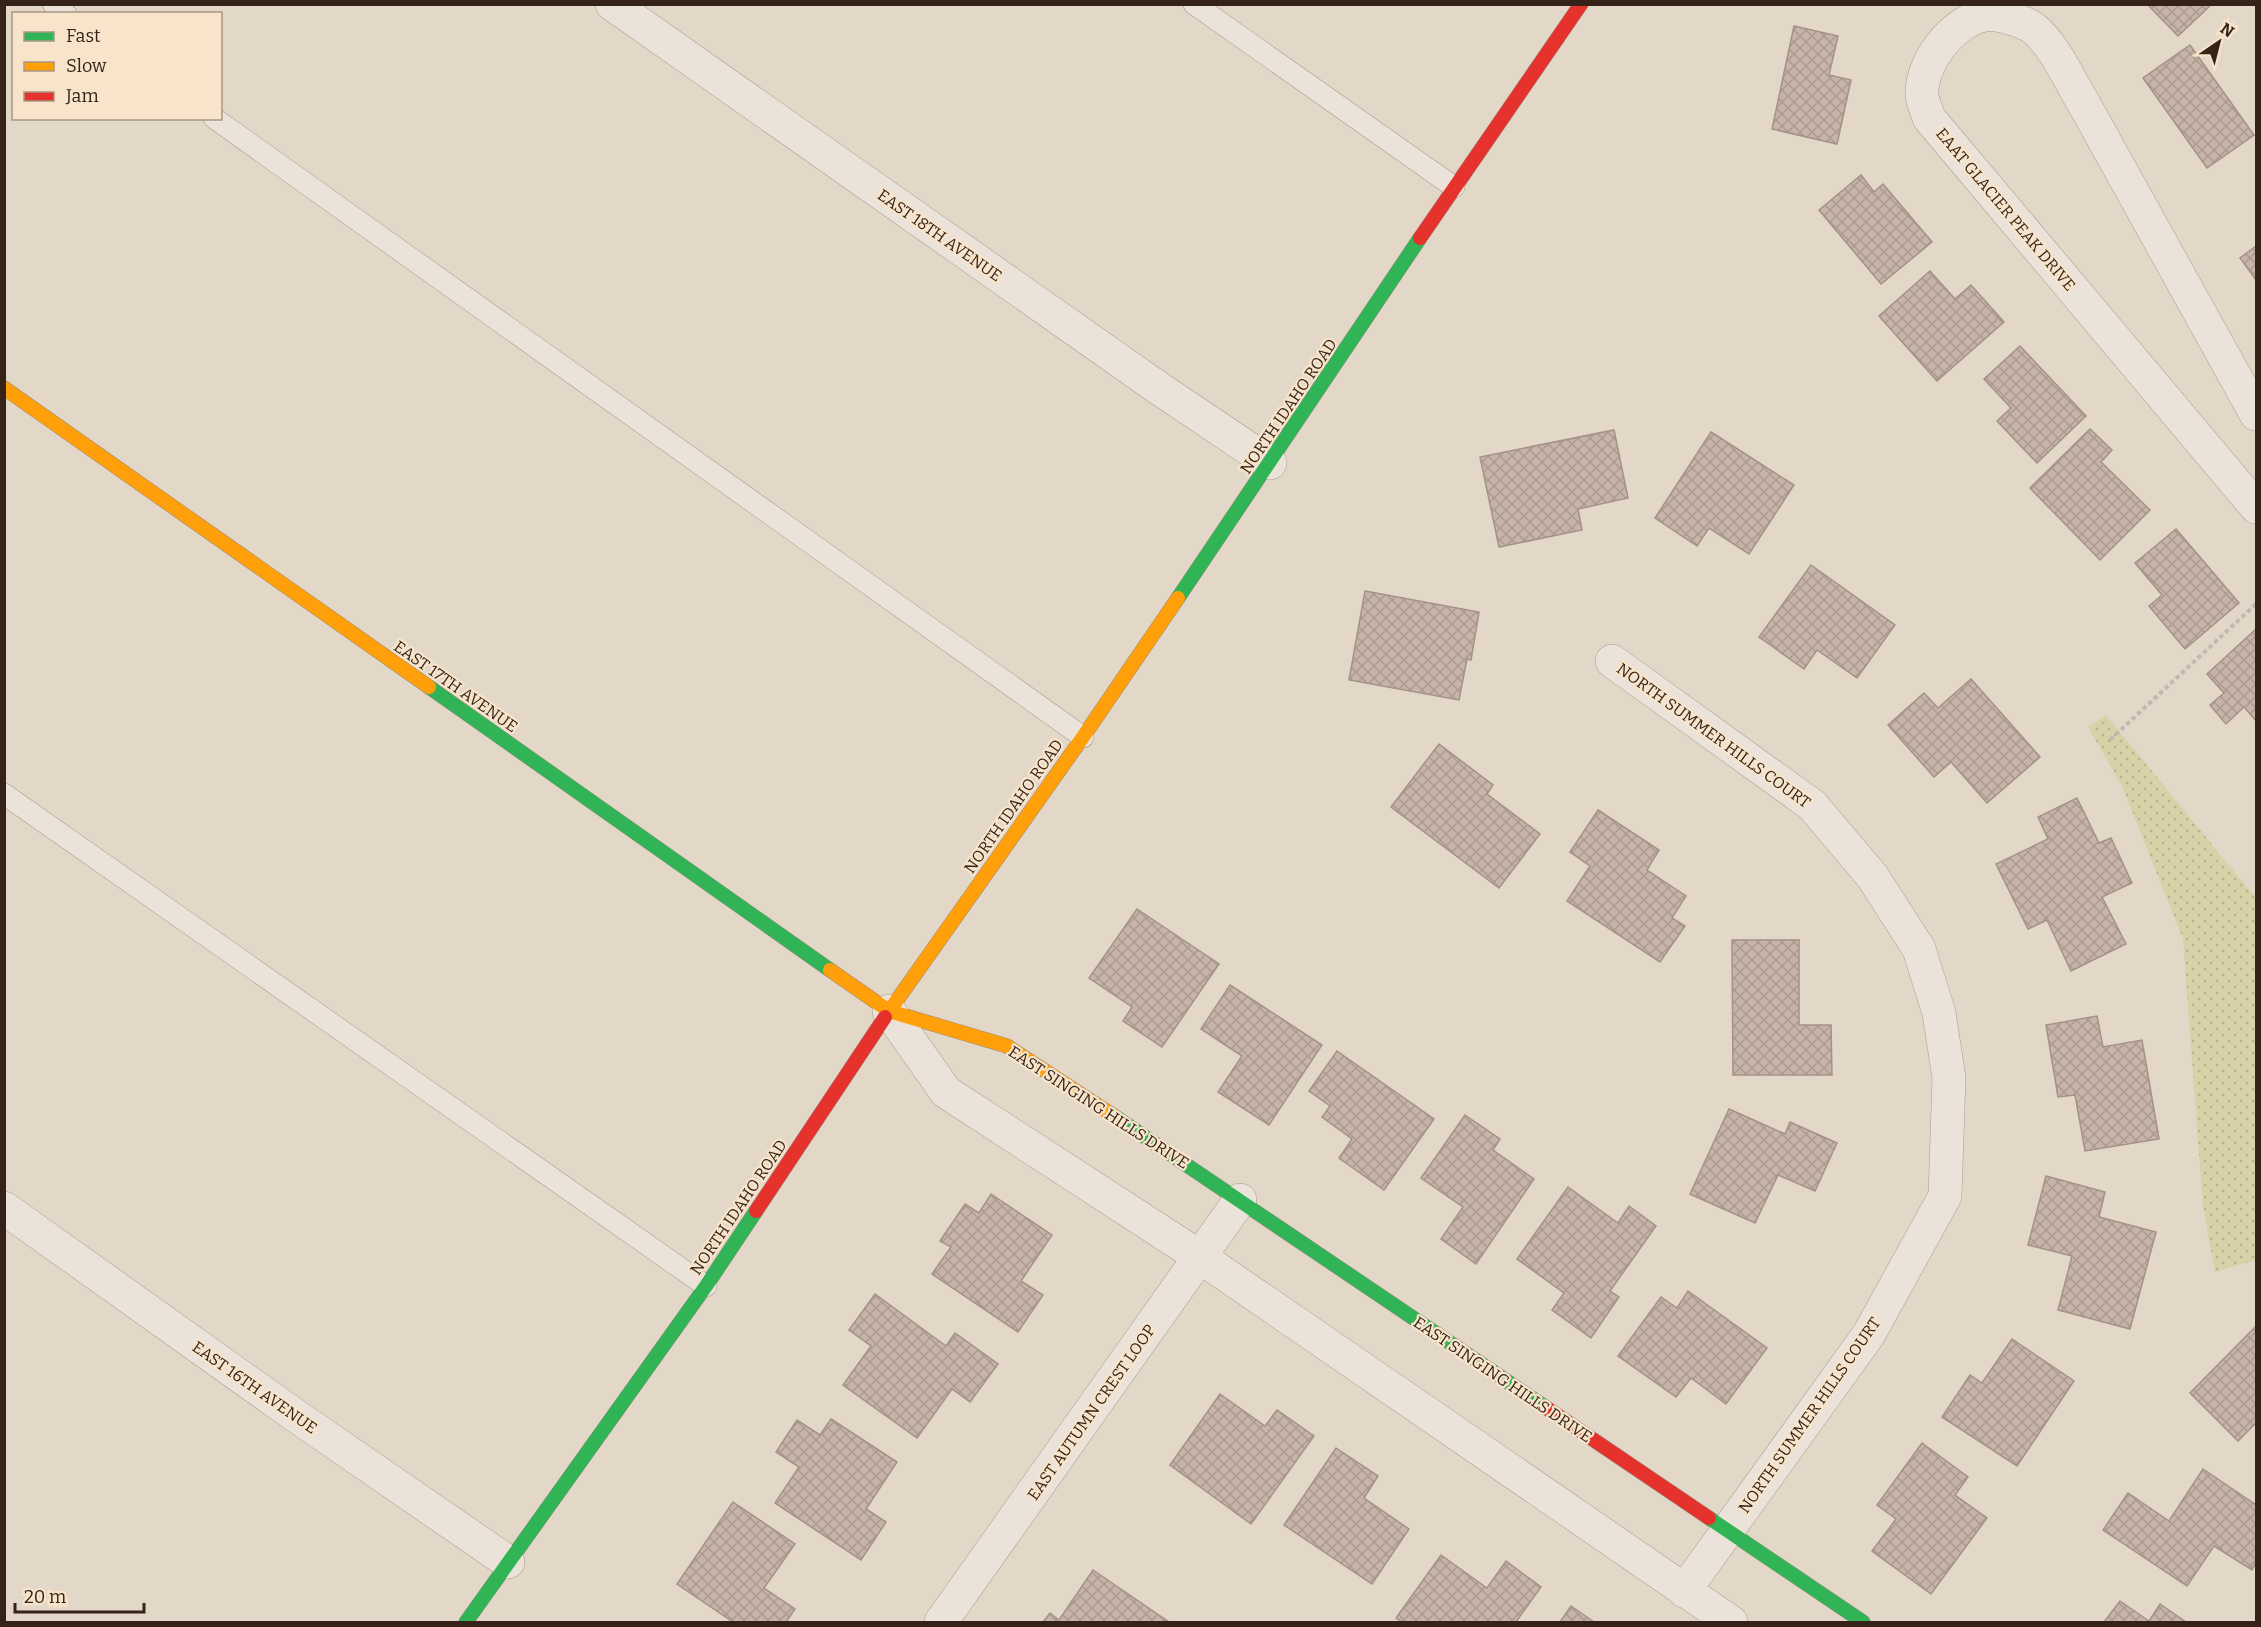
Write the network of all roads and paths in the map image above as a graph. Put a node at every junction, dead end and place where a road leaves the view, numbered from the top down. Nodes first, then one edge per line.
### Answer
1 (612, 4) edge
2 (1194, 4) edge
3 (1581, 4) edge
4 (217, 120) edge
5 (1454, 187) junction
6 (4, 388) edge
7 (2256, 414) edge
8 (1270, 463) junction
9 (2250, 487) edge
10 (2256, 604) edge
11 (1612, 662) dead end
12 (1083, 736) junction
13 (2110, 740) dead end
14 (4, 794) edge
15 (889, 1011) junction
16 (1240, 1200) junction
17 (4, 1208) edge
18 (1200, 1257) junction
19 (706, 1286) junction
20 (1727, 1531) junction
21 (508, 1562) junction
22 (1684, 1591) junction
23 (466, 1623) edge
24 (941, 1623) edge
25 (1731, 1623) edge
26 (1863, 1623) edge

1 - 8 street, EAST 18TH AVENUE
2 - 5 lane
3 - 5 street, NORTH IDAHO ROAD
4 - 12 lane
5 - 8 street, NORTH IDAHO ROAD
6 - 15 street, EAST 17TH AVENUE
7 - 9 street, EAAT GLACIER PEAK DRIVE
8 - 12 street, NORTH IDAHO ROAD
10 - 13 path
11 - 20 street, NORTH SUMMER HILLS COURT
12 - 15 street, NORTH IDAHO ROAD
14 - 19 lane
15 - 16 street, EAST SINGING HILLS DRIVE
15 - 18 street
15 - 19 street, NORTH IDAHO ROAD
16 - 18 street, EAST AUTUMN CREST LOOP
16 - 20 street, EAST SINGING HILLS DRIVE
17 - 21 street, EAST 16TH AVENUE
18 - 22 street
18 - 24 street, EAST AUTUMN CREST LOOP
19 - 21 street, NORTH IDAHO ROAD
20 - 22 street, NORTH SUMMER HILLS COURT
20 - 26 street, EAST SINGING HILLS DRIVE
21 - 23 street, NORTH IDAHO ROAD
22 - 25 street

